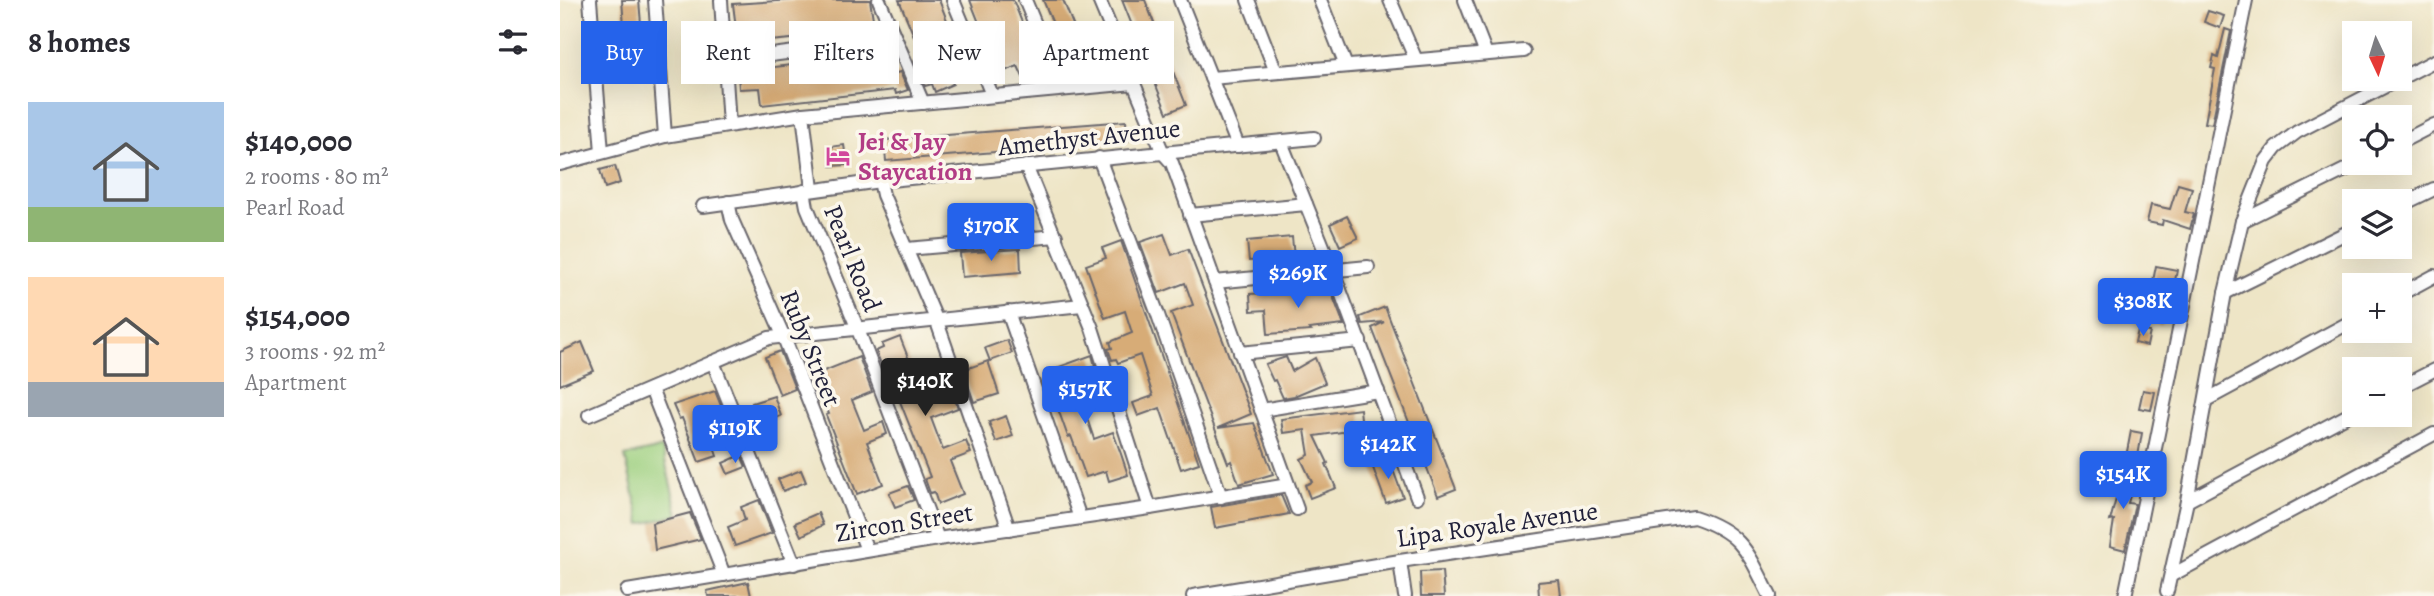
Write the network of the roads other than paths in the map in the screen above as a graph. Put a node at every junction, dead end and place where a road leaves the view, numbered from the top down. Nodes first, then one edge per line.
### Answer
1 (590, 0) edge
2 (655, 0) edge
3 (721, 0) edge
4 (879, 0) edge
5 (953, 0) edge
6 (1025, 0) edge
7 (1099, 0) edge
8 (1180, 0) edge
9 (1248, 0) edge
10 (1320, 0) edge
11 (1390, 0) edge
12 (1465, 0) edge
13 (2246, 0) edge
14 (722, 21) edge
15 (888, 21) edge
16 (1108, 21) edge
17 (899, 48) edge
18 (1524, 51) dead end
19 (1486, 54) junction
20 (1416, 60) junction
21 (2434, 61) edge
22 (1346, 66) junction
23 (1276, 72) junction
24 (1211, 78) junction
25 (726, 84) edge
26 (1122, 84) edge
27 (1134, 84) edge
28 (1062, 89) junction
29 (992, 95) junction
30 (922, 103) junction
31 (803, 114) junction
32 (729, 125) junction
33 (2434, 125) edge
34 (665, 136) junction
35 (2412, 136) edge
36 (1314, 138) dead end
37 (1281, 142) junction
38 (1238, 146) junction
39 (602, 152) junction
40 (1163, 153) junction
41 (1099, 158) junction
42 (560, 164) edge
43 (1026, 166) junction
44 (2342, 171) edge
45 (880, 181) junction
46 (2434, 189) edge
47 (808, 190) junction
48 (2412, 200) edge
49 (727, 202) junction
50 (1306, 204) junction
51 (703, 206) dead end
52 (1190, 215) junction
53 (2242, 221) junction
54 (2342, 235) edge
55 (1056, 236) junction
56 (907, 249) junction
57 (1368, 267) dead end
58 (1333, 271) junction
59 (2434, 276) edge
60 (1214, 282) junction
61 (2412, 288) edge
62 (2225, 293) junction
63 (1082, 305) junction
64 (1008, 312) junction
65 (936, 319) junction
66 (2342, 326) edge
67 (857, 327) junction
68 (783, 335) junction
69 (1360, 341) junction
70 (1240, 353) junction
71 (713, 362) junction
72 (2434, 370) edge
73 (2412, 381) edge
74 (652, 388) junction
75 (1378, 391) junction
76 (2206, 400) junction
77 (1261, 410) junction
78 (589, 415) dead end
79 (2342, 418) edge
80 (2434, 434) edge
81 (1288, 485) junction
82 (1221, 497) junction
83 (1417, 498) dead end
84 (2187, 501) junction
85 (1150, 508) junction
86 (1297, 509) dead end
87 (1080, 519) junction
88 (1009, 528) junction
89 (939, 539) junction
90 (867, 550) junction
91 (1400, 561) junction
92 (794, 564) junction
93 (724, 575) junction
94 (2172, 575) junction
95 (627, 591) dead end
96 (2167, 591) dead end
97 (1192, 596) edge
98 (1405, 596) edge
99 (1770, 596) edge
100 (2125, 596) edge

1 - 39 street
2 - 34 street
3 - 14 street
4 - 15 street
5 - 29 street
6 - 28 street
7 - 16 street
8 - 24 street
9 - 23 street
10 - 22 street
11 - 20 street
12 - 19 street
13 - 100 street
17 - 30 street
18 - 19 street
19 - 20 street
20 - 22 street
21 - 53 street
22 - 23 street
23 - 24 street
24 - 38 street
25 - 32 street
26 - 28 street
27 - 40 street
28 - 29 street
29 - 30 street
30 - 31 street
31 - 32 street
31 - 47 street, Pearl Road
32 - 34 street
33 - 35 street
34 - 39 street
36 - 37 street, Amethyst Avenue
37 - 38 street, Amethyst Avenue
37 - 50 street
38 - 40 street, Amethyst Avenue
39 - 42 street
40 - 41 street, Amethyst Avenue
40 - 52 street
41 - 43 street, Amethyst Avenue
41 - 82 street
43 - 45 street, Amethyst Avenue
43 - 55 street
44 - 53 street
45 - 47 street, Amethyst Avenue
45 - 56 street
46 - 48 street
47 - 49 street, Amethyst Avenue
47 - 67 street, Pearl Road
49 - 51 street, Amethyst Avenue
49 - 68 street, Ruby Street
50 - 52 street
50 - 58 street
52 - 60 street
53 - 62 street
54 - 62 street
55 - 56 street
55 - 63 street
56 - 65 street
57 - 58 street
58 - 60 street
58 - 69 street
59 - 61 street
60 - 70 street
62 - 76 street
63 - 64 street
63 - 85 street
64 - 65 street
64 - 87 street
65 - 67 street
65 - 88 street
66 - 76 street
67 - 68 street
67 - 89 street, Pearl Road
68 - 71 street
68 - 90 street, Ruby Street
69 - 70 street
69 - 75 street
70 - 77 street
71 - 74 street
71 - 92 street
72 - 73 street
74 - 78 street
74 - 93 street
75 - 77 street
75 - 83 street
76 - 84 street
77 - 81 street
79 - 84 street
80 - 94 street
81 - 82 street, Zircon Street
81 - 86 street
82 - 85 street, Zircon Street
84 - 94 street
85 - 87 street, Zircon Street
87 - 88 street, Zircon Street
88 - 89 street, Zircon Street
89 - 90 street, Zircon Street
90 - 92 street, Zircon Street
91 - 97 street, Lipa Royale Avenue
91 - 98 street
91 - 99 street, Lipa Royale Avenue
92 - 93 street, Zircon Street
93 - 95 street, Zircon Street
94 - 96 street

